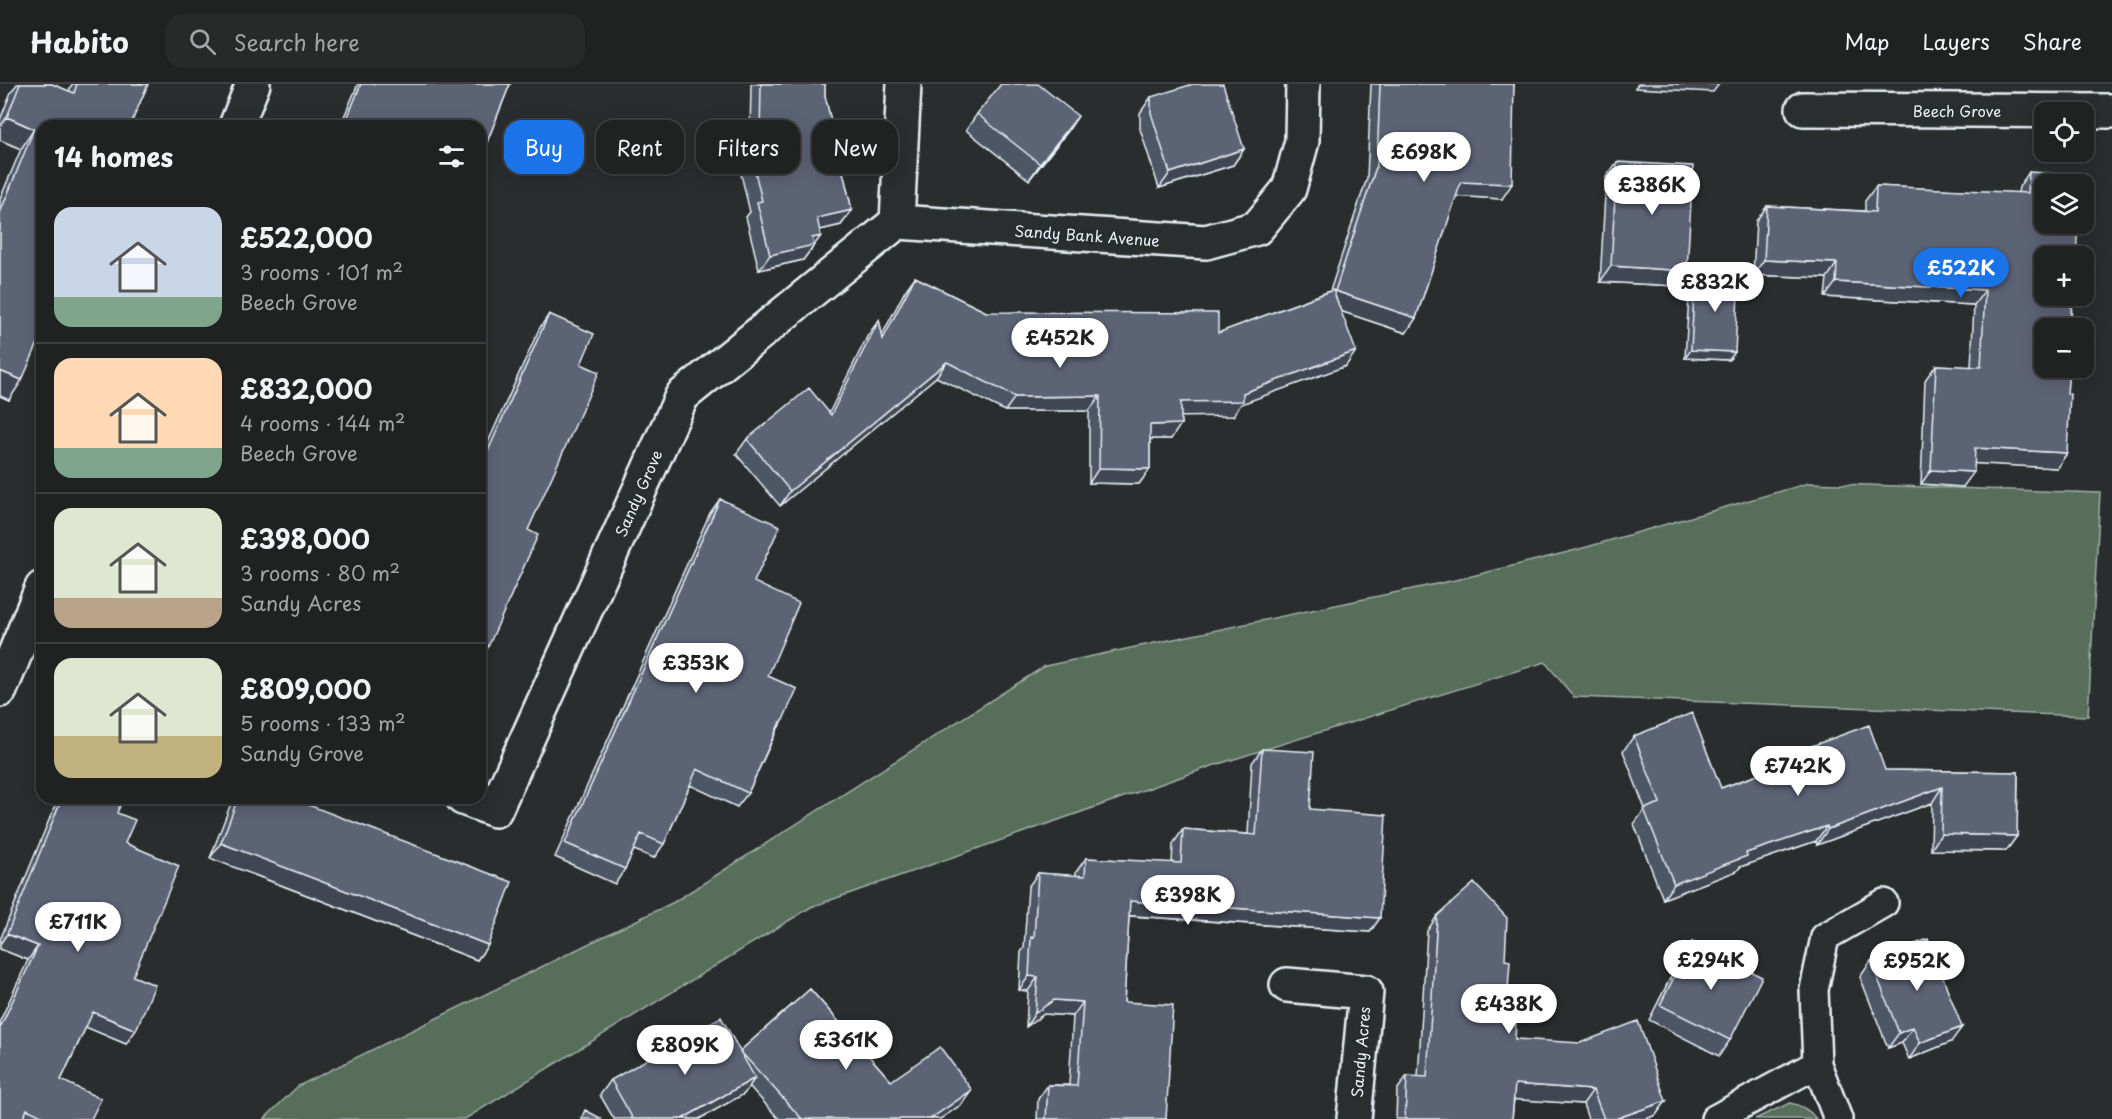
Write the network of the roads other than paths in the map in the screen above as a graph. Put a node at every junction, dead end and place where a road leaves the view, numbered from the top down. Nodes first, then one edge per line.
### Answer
1 (253, 84) edge
2 (904, 84) edge
3 (1303, 84) edge
4 (1803, 109) dead end
5 (2112, 111) edge
6 (238, 120) edge
7 (897, 222) junction
8 (36, 621) edge
9 (33, 637) edge
10 (2, 681) edge
11 (479, 804) edge
12 (1884, 903) dead end
13 (1287, 985) dead end
14 (1817, 1064) junction
15 (1354, 1119) edge
16 (1715, 1119) edge
17 (1838, 1119) edge

1 - 6 street
2 - 7 street
3 - 7 street, Sandy Bank Avenue
4 - 5 street, Beech Grove
7 - 11 street, Sandy Grove
8 - 9 street
9 - 10 street
12 - 14 lane
13 - 15 street, Sandy Acres
14 - 16 lane
14 - 17 lane

